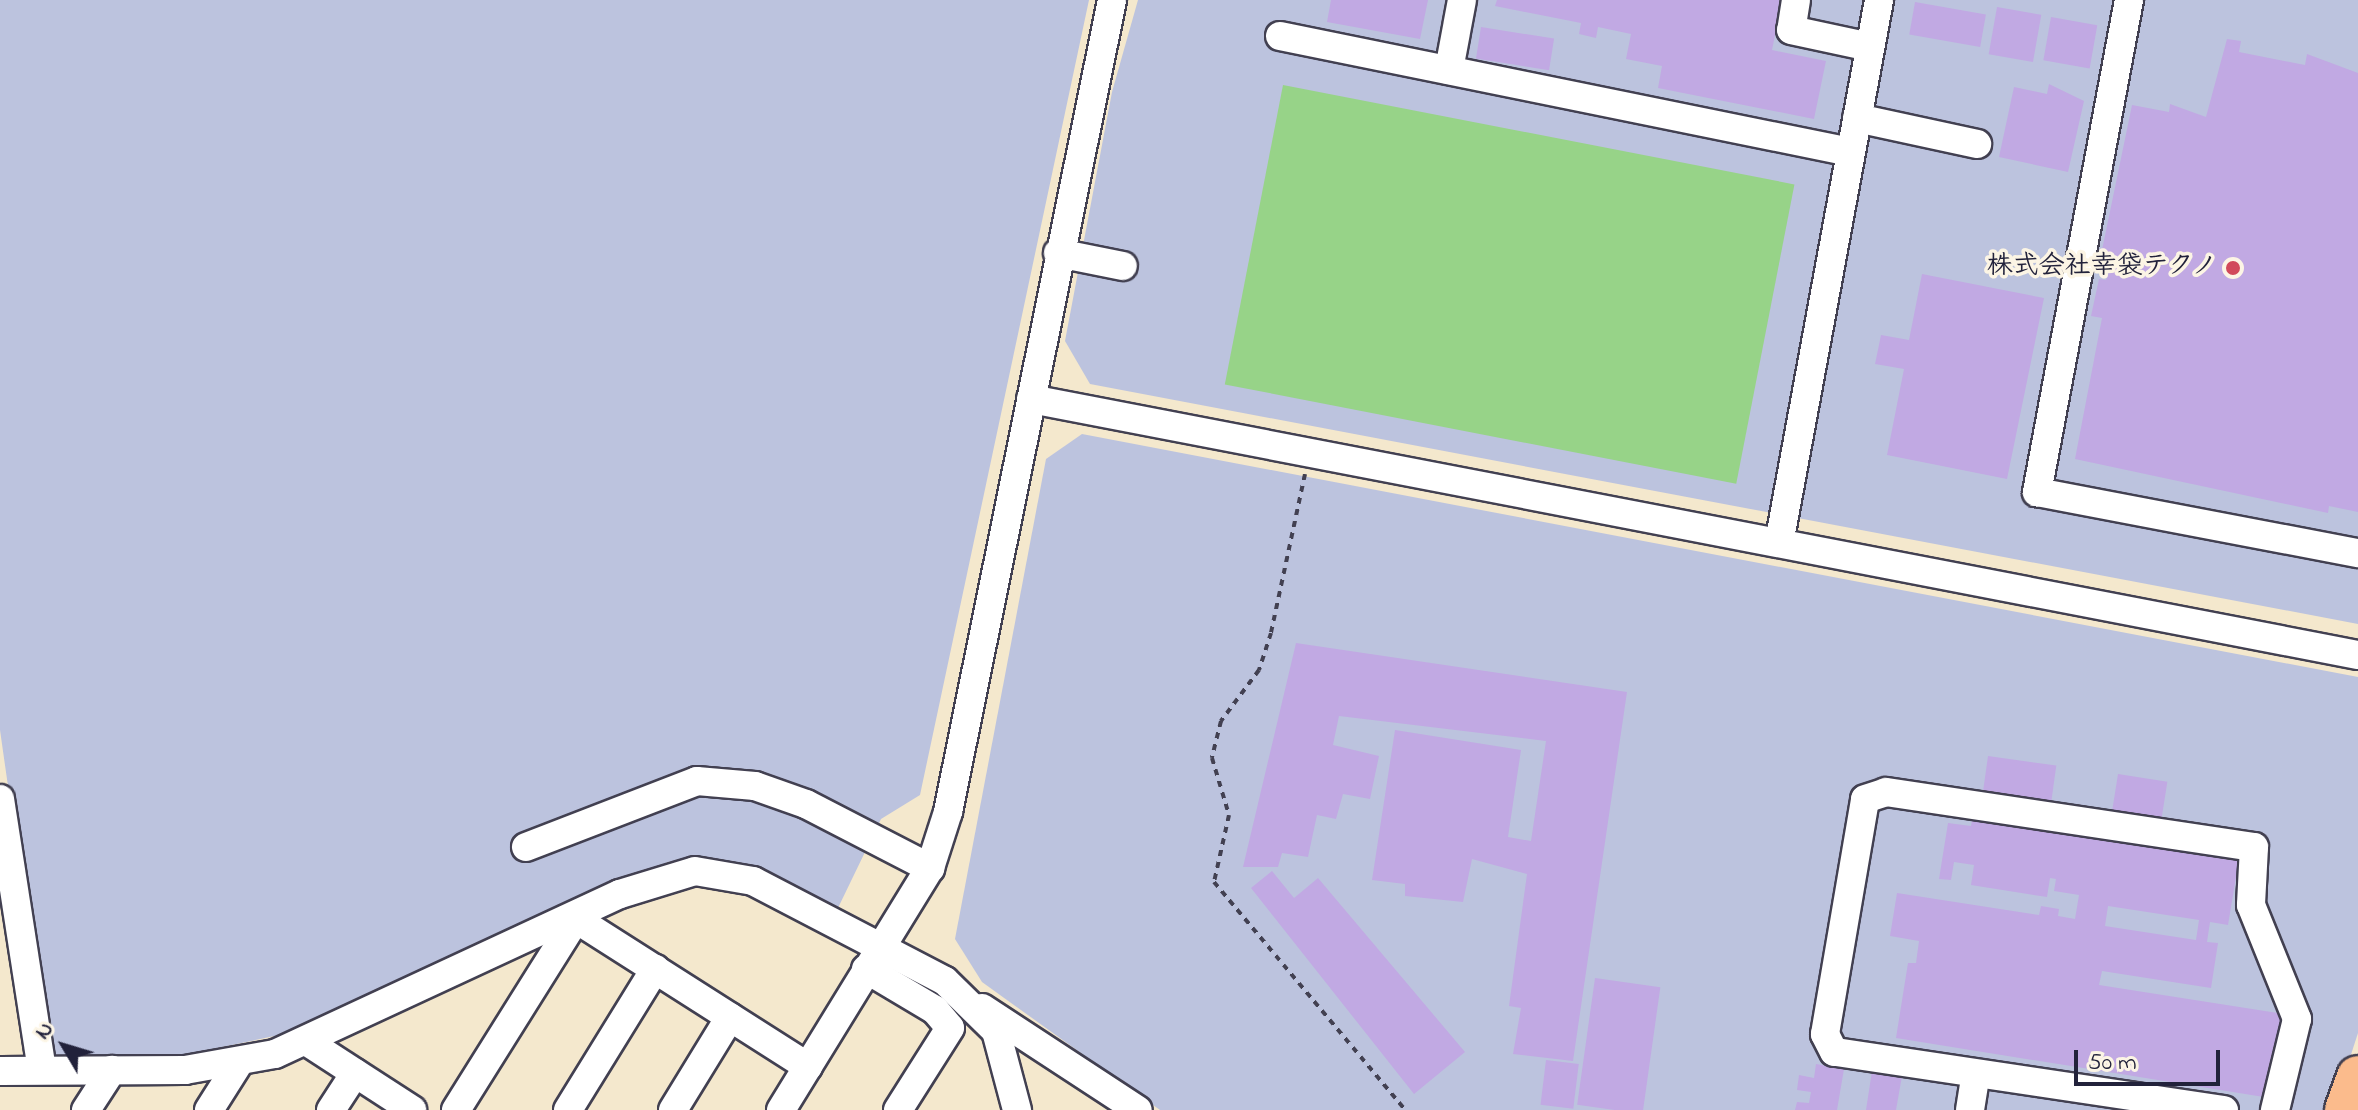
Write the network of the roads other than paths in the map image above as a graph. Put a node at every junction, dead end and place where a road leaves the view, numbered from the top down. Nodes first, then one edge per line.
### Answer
1 (1112, 0) edge
2 (1462, 0) edge
3 (1796, 0) edge
4 (1879, 0) edge
5 (2129, 0) edge
6 (1280, 36) dead end
7 (1870, 47) junction
8 (1449, 70) junction
9 (1857, 118) junction
10 (1977, 144) dead end
11 (1850, 152) junction
12 (1058, 253) junction
13 (1123, 266) dead end
14 (1031, 399) junction
15 (1780, 538) junction
16 (2358, 553) edge
17 (2358, 655) edge
18 (0, 799) edge
19 (526, 847) dead end
20 (4, 851) edge
21 (930, 868) junction
22 (576, 919) junction
23 (873, 957) junction
24 (655, 969) junction
25 (14, 977) edge
26 (977, 1006) junction
27 (730, 1017) junction
28 (309, 1043) junction
29 (240, 1061) junction
30 (808, 1067) junction
31 (42, 1069) junction
32 (112, 1070) junction
33 (0, 1071) edge
34 (355, 1073) junction
35 (1976, 1074) junction
36 (2358, 1077) edge
37 (789, 1107) edge
38 (86, 1110) edge
39 (209, 1110) edge
40 (331, 1110) edge
41 (412, 1110) edge
42 (456, 1110) edge
43 (568, 1110) edge
44 (673, 1110) edge
45 (898, 1110) edge
46 (1017, 1110) edge
47 (1138, 1110) edge
48 (1970, 1110) edge
49 (2224, 1110) edge
50 (2275, 1110) edge
51 (2346, 1110) edge

1 - 12 street
2 - 8 street
3 - 7 street
4 - 7 street
5 - 16 street
6 - 8 street
7 - 9 street
8 - 11 street
9 - 10 street
9 - 11 street
11 - 15 street
12 - 13 street
12 - 14 street
14 - 15 street
14 - 21 street
15 - 17 street
18 - 20 street
19 - 21 street
20 - 25 street
21 - 23 street
22 - 23 street
22 - 24 street
22 - 28 street
22 - 42 street
23 - 26 street
23 - 30 street
23 - 45 street
24 - 27 street
24 - 43 street
25 - 31 street
26 - 46 street
26 - 47 street
27 - 30 street
27 - 44 street
28 - 29 street
28 - 34 street
29 - 32 street
29 - 39 street
30 - 37 street
31 - 32 street
31 - 33 street
32 - 38 street
34 - 40 street
34 - 41 street
35 - 48 street
35 - 49 street
35 - 50 street
36 - 51 highway

